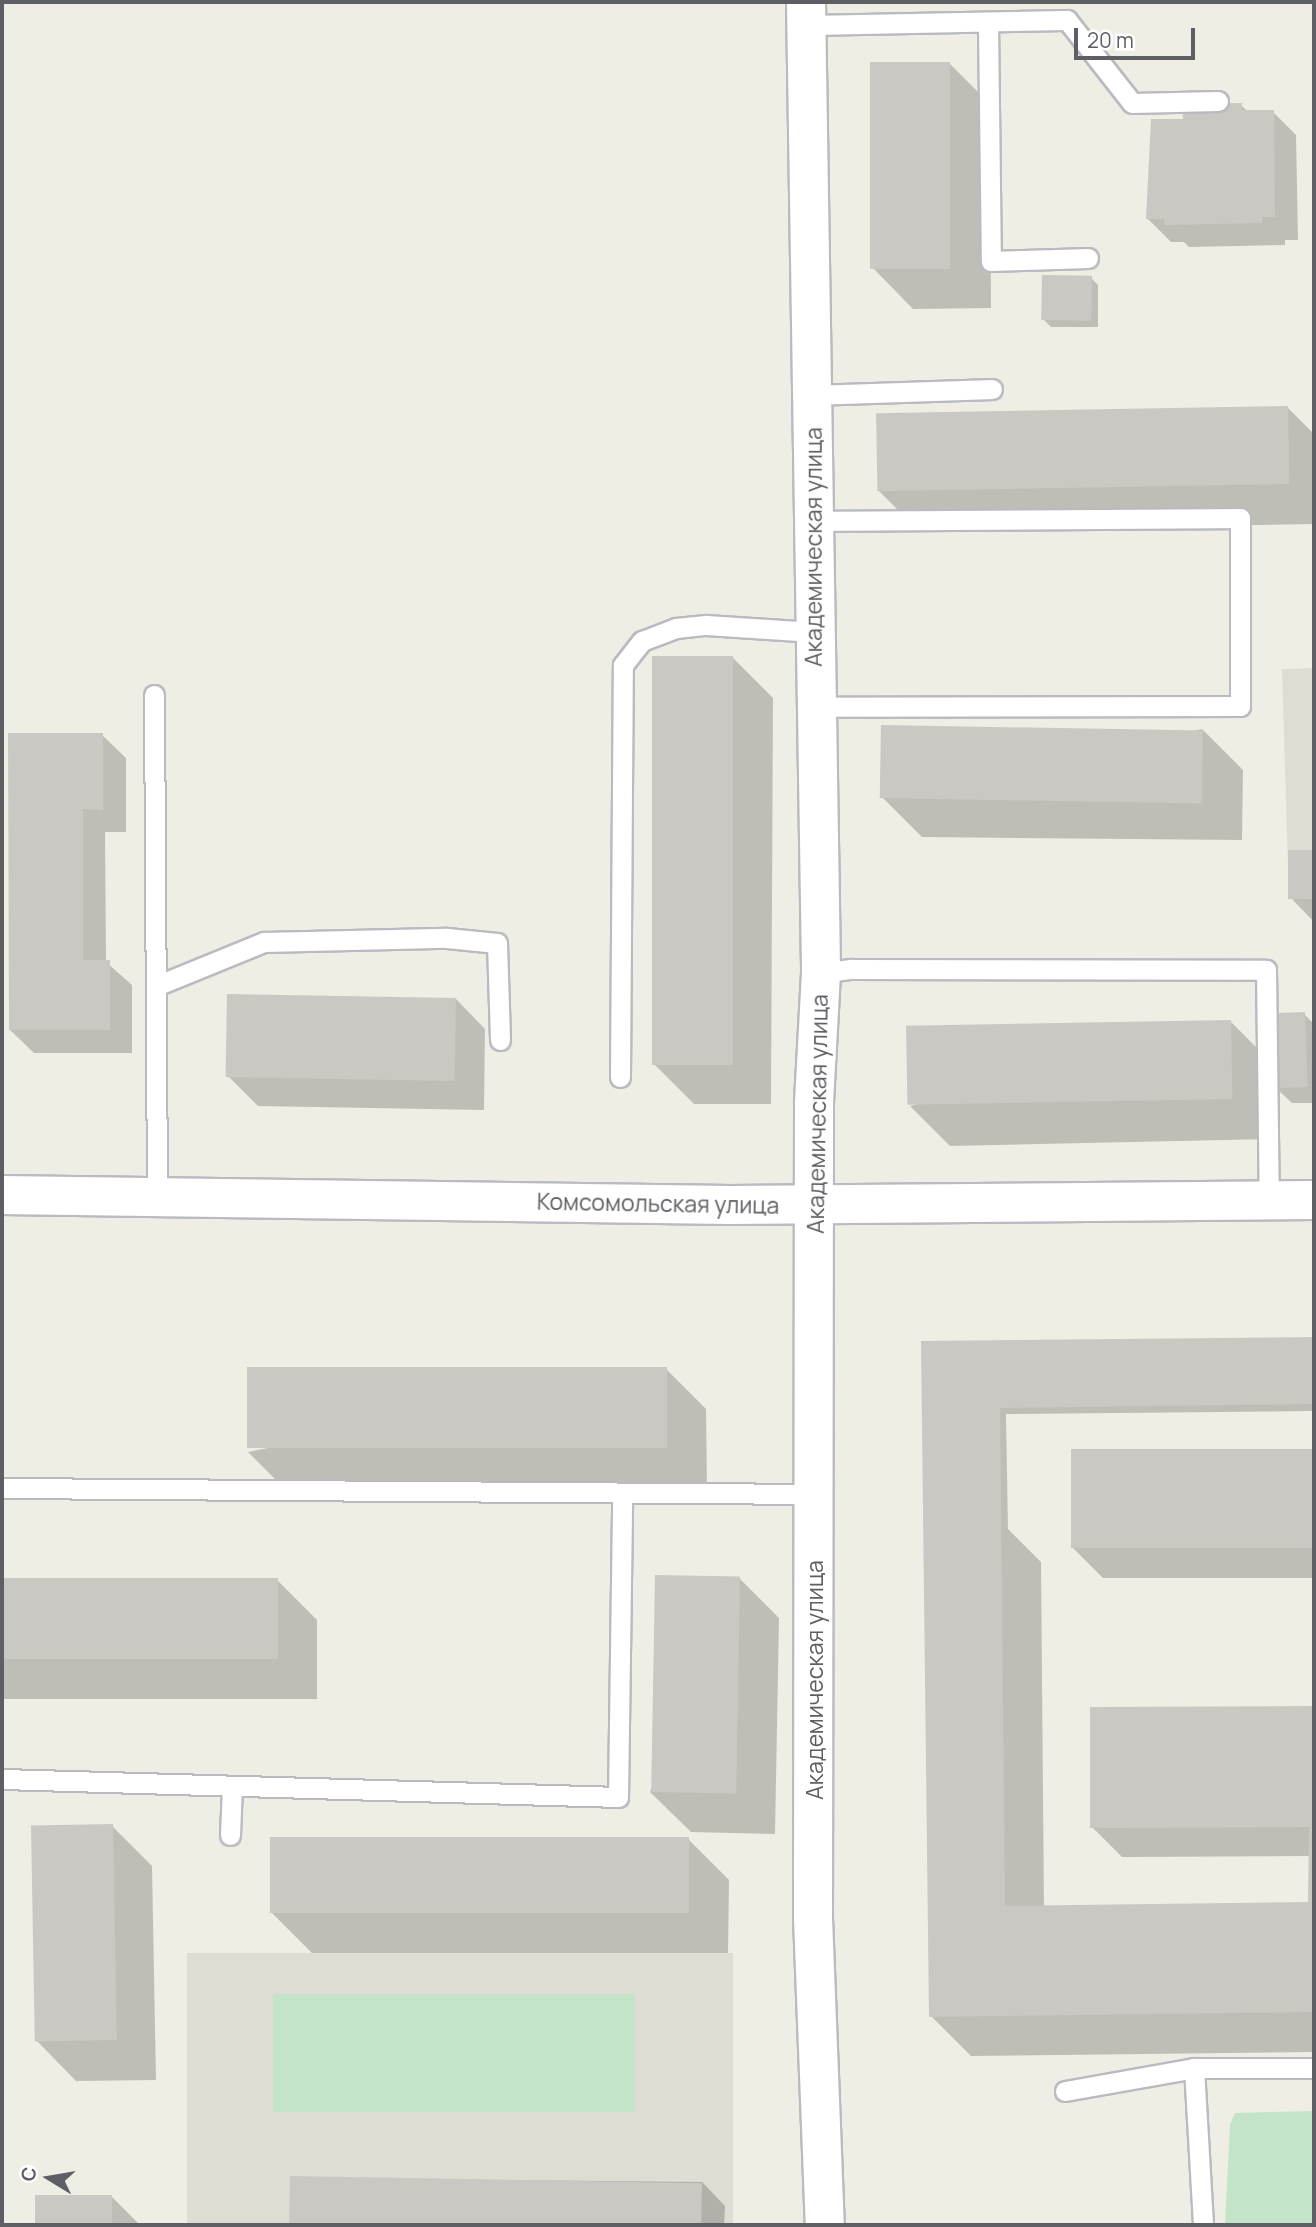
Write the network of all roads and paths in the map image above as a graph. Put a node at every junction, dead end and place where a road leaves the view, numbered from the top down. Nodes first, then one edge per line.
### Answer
1 (807, 13) edge
2 (988, 23) junction
3 (1218, 101) dead end
4 (1088, 258) dead end
5 (992, 389) dead end
6 (813, 395) junction
7 (812, 521) junction
8 (814, 632) junction
9 (154, 695) dead end
10 (814, 707) junction
11 (821, 973) junction
12 (156, 986) junction
13 (500, 1040) dead end
14 (620, 1077) dead end
15 (2, 1195) edge
16 (157, 1197) junction
17 (1314, 1200) edge
18 (1269, 1201) junction
19 (814, 1205) junction
20 (2, 1488) edge
21 (815, 1494) junction
22 (622, 1495) junction
23 (2, 1779) edge
24 (232, 1786) junction
25 (230, 1835) dead end
26 (1194, 2068) junction
27 (1314, 2068) edge
28 (1065, 2091) dead end
29 (825, 2225) edge
30 (1203, 2225) edge

1 - 2 lane
1 - 6 street, Академическая улица
2 - 3 lane
2 - 4 lane
5 - 6 lane
6 - 7 street, Академическая улица
7 - 8 street, Академическая улица
7 - 10 lane
8 - 10 street, Академическая улица
8 - 14 lane
9 - 12 lane
10 - 11 street, Академическая улица
11 - 18 lane
11 - 19 street, Академическая улица
12 - 13 lane
12 - 16 lane
15 - 16 street, Комсомольская улица
16 - 19 street, Комсомольская улица
17 - 18 street, Комсомольская улица
18 - 19 street, Комсомольская улица
19 - 21 street, Академическая улица
20 - 22 lane
21 - 22 lane
21 - 29 street, Академическая улица
22 - 24 lane
23 - 24 lane
24 - 25 lane
26 - 27 lane
26 - 28 lane
26 - 30 lane

